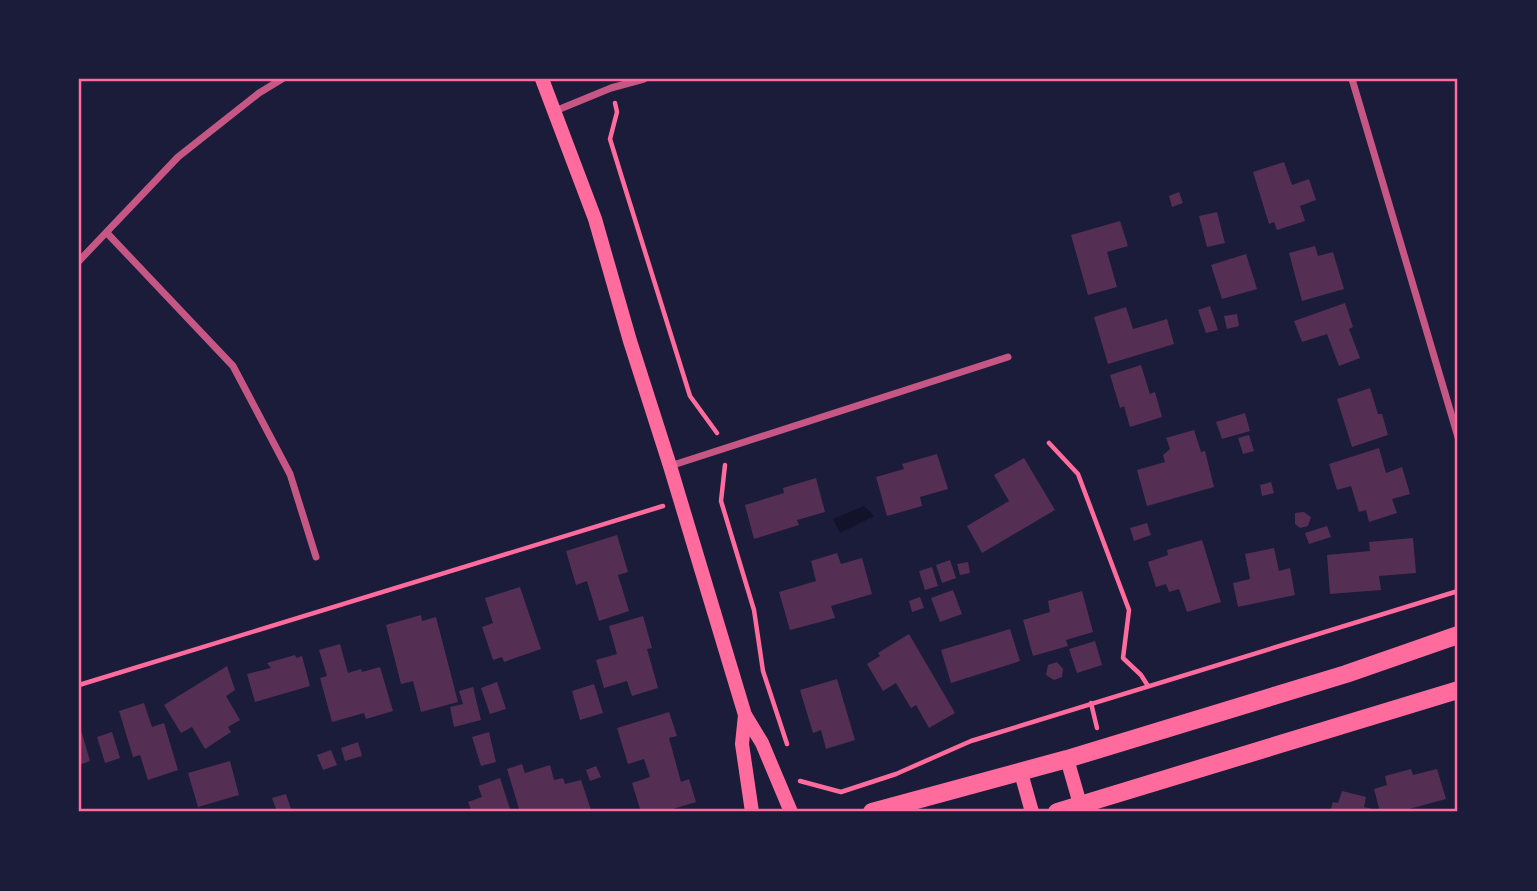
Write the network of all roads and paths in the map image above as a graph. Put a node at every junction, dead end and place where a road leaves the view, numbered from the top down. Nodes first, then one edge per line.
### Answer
1 (282, 79) edge
2 (542, 79) edge
3 (644, 79) edge
4 (1352, 79) edge
5 (611, 88) junction
6 (555, 111) junction
7 (107, 233) junction
8 (79, 261) edge
9 (1008, 357) dead end
10 (1458, 437) edge
11 (1049, 443) dead end
12 (722, 450) junction
13 (670, 466) junction
14 (681, 501) junction
15 (316, 557) dead end
16 (1458, 591) edge
17 (1458, 635) edge
18 (79, 685) edge
19 (1148, 686) junction
20 (1458, 690) edge
21 (745, 715) junction
22 (788, 744) dead end
23 (1067, 759) junction
24 (796, 769) dead end
25 (1021, 773) junction
26 (1080, 808) edge
27 (752, 812) edge
28 (791, 812) edge
29 (872, 812) edge
30 (1032, 812) edge
31 (1057, 812) edge

1 - 7 street
2 - 6 main road
3 - 5 street
4 - 10 street
5 - 6 street
5 - 12 path
6 - 13 main road
7 - 8 street
7 - 15 street
9 - 12 street
11 - 19 path
12 - 13 street
12 - 22 path
13 - 14 main road
14 - 18 path
14 - 21 main road
16 - 19 path
17 - 23 main road
19 - 24 path
20 - 26 main road
21 - 27 main road
21 - 28 main road
23 - 25 main road
23 - 26 main road
25 - 29 main road
25 - 30 main road
26 - 31 main road

